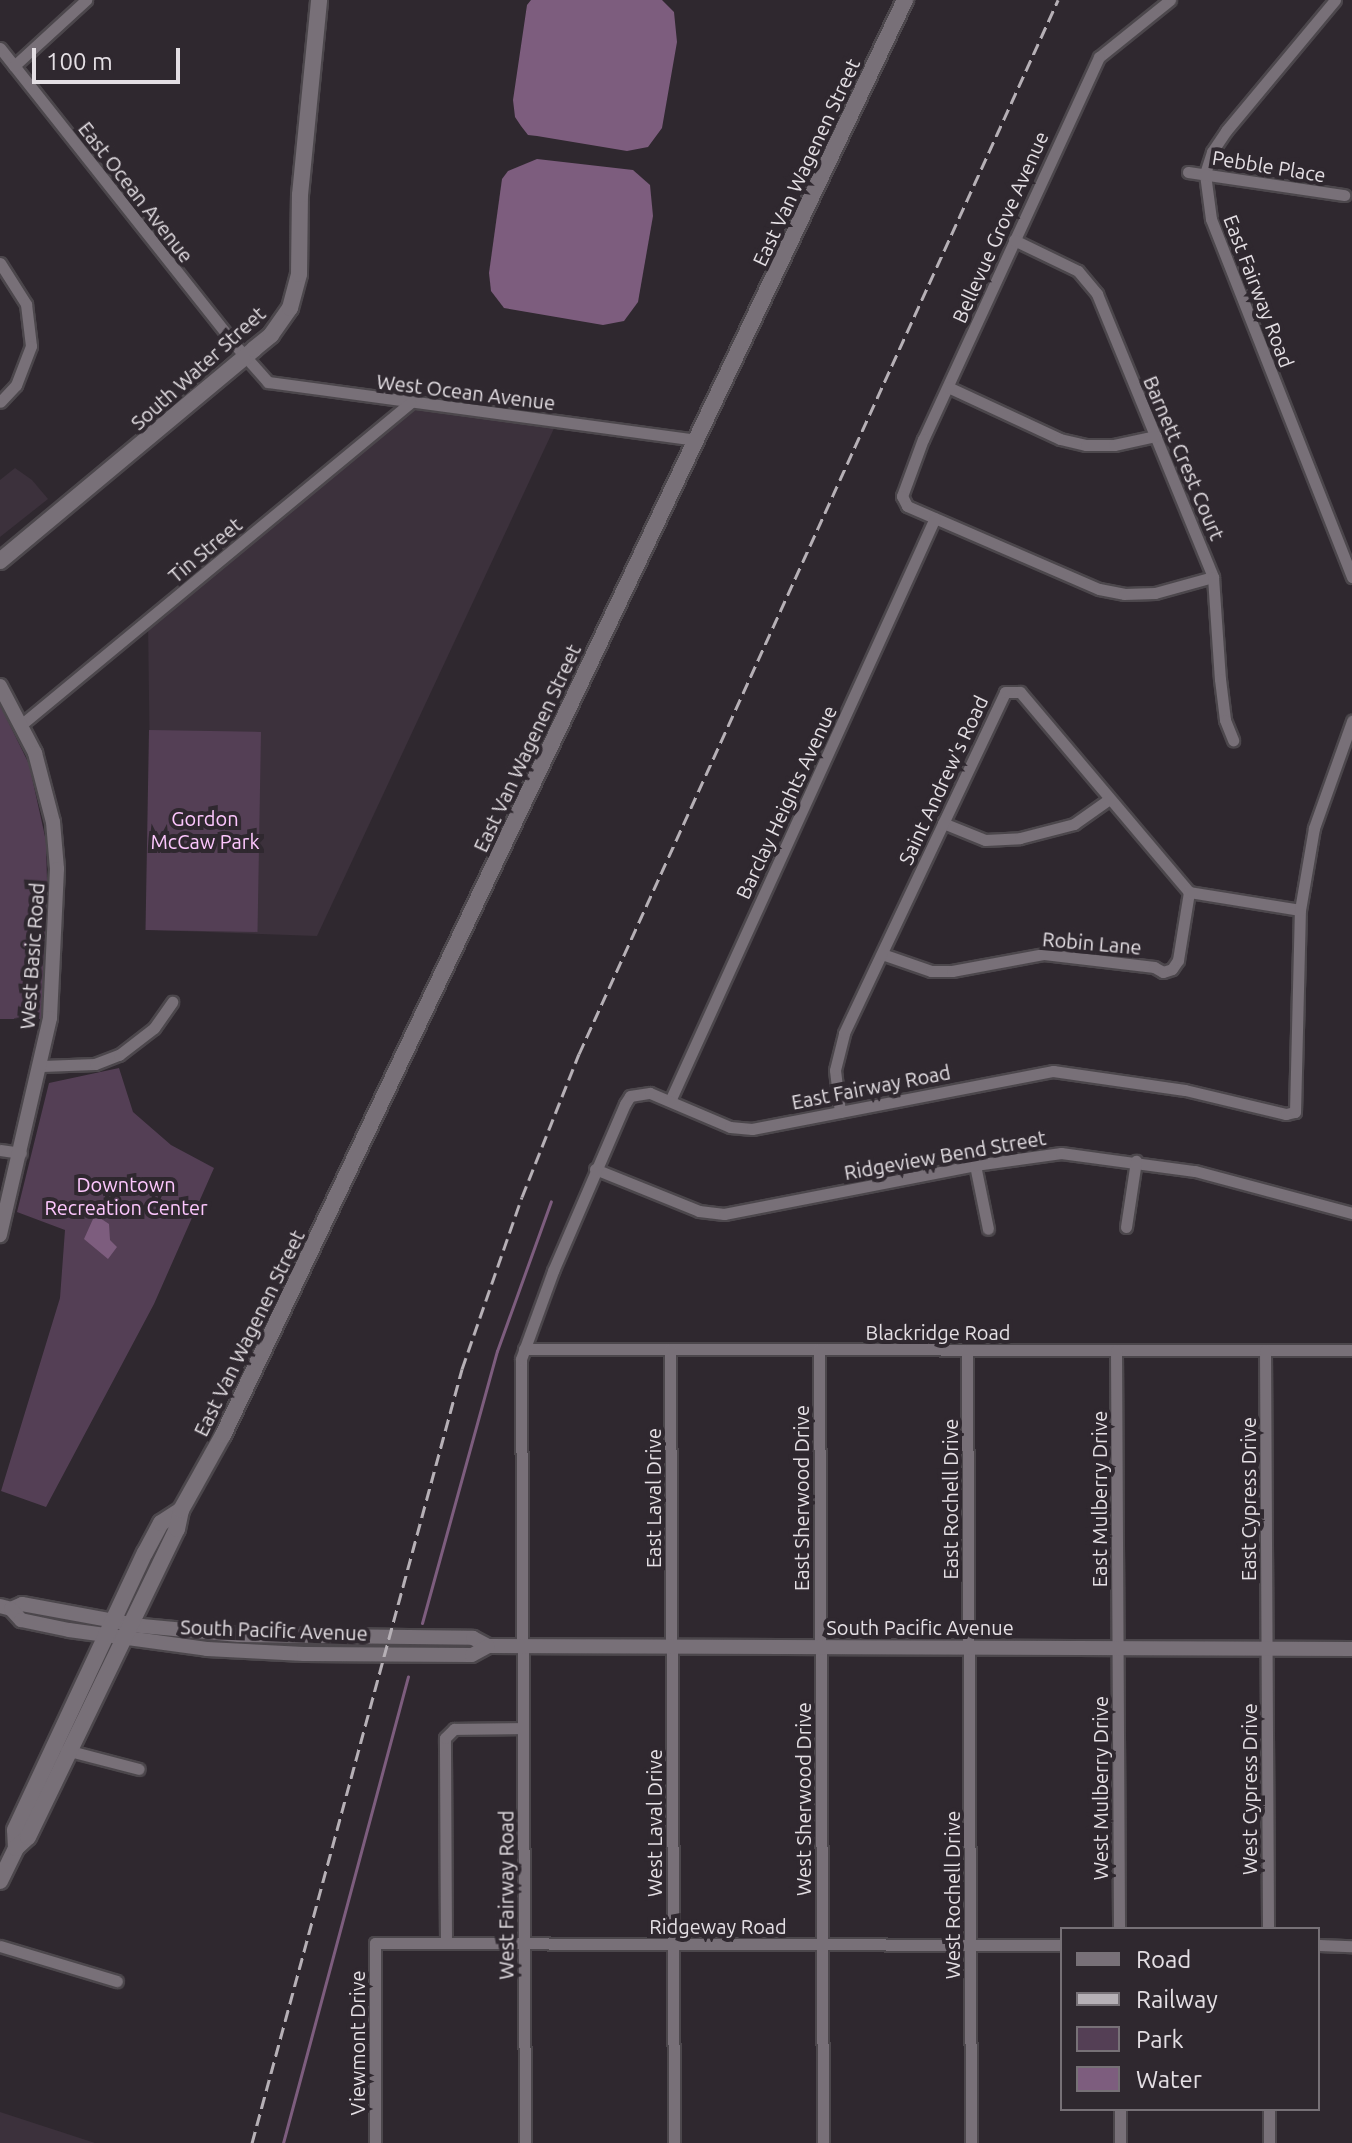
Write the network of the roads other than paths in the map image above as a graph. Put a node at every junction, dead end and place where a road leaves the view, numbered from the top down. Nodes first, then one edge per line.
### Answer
1 (86, 0) edge
2 (319, 0) edge
3 (905, 0) edge
4 (1170, 0) edge
5 (1335, 0) edge
6 (0, 48) edge
7 (14, 66) junction
8 (1188, 172) dead end
9 (1205, 174) junction
10 (1344, 195) dead end
11 (1014, 240) junction
12 (0, 263) edge
13 (245, 357) junction
14 (948, 387) junction
15 (0, 402) edge
16 (410, 403) junction
17 (1156, 436) junction
18 (695, 440) junction
19 (935, 518) junction
20 (0, 561) edge
21 (1213, 577) junction
22 (1352, 577) edge
23 (0, 686) edge
24 (1352, 721) edge
25 (22, 724) junction
26 (1233, 740) dead end
27 (1108, 800) junction
28 (943, 823) junction
29 (1189, 892) junction
30 (1300, 910) junction
31 (882, 954) junction
32 (172, 1002) dead end
33 (42, 1066) junction
34 (670, 1101) junction
35 (840, 1112) junction
36 (0, 1150) edge
37 (21, 1153) junction
38 (1136, 1161) junction
39 (975, 1165) junction
40 (595, 1169) junction
41 (1352, 1213) edge
42 (3, 1214) edge
43 (1126, 1227) dead end
44 (988, 1229) dead end
45 (0, 1235) edge
46 (524, 1349) junction
47 (670, 1349) junction
48 (819, 1349) junction
49 (967, 1350) junction
50 (1116, 1350) junction
51 (1265, 1350) junction
52 (1352, 1350) edge
53 (6, 1607) edge
54 (117, 1631) junction
55 (523, 1646) junction
56 (672, 1647) junction
57 (820, 1647) junction
58 (969, 1648) junction
59 (1117, 1648) junction
60 (1267, 1648) junction
61 (1352, 1649) edge
62 (523, 1728) junction
63 (61, 1748) junction
64 (139, 1769) dead end
65 (0, 1881) edge
66 (1119, 1927) edge
67 (1268, 1927) edge
68 (375, 1943) joint
69 (446, 1943) junction
70 (525, 1944) junction
71 (673, 1944) junction
72 (822, 1944) junction
73 (970, 1945) junction
74 (1060, 1945) edge
75 (1320, 1945) edge
76 (0, 1946) edge
77 (1352, 1946) edge
78 (117, 1981) dead end
79 (1120, 2111) edge
80 (1269, 2111) edge
81 (375, 2143) edge
82 (525, 2143) edge
83 (674, 2143) edge
84 (823, 2143) edge
85 (971, 2143) edge
86 (1120, 2143) edge
87 (1269, 2143) edge

1 - 7 street
2 - 13 main road, South Water Street
3 - 18 main road, East Van Wagenen Street
4 - 11 street, Bellevue Grove Avenue
5 - 9 street
6 - 7 street, East Ocean Avenue
7 - 13 street, East Ocean Avenue
8 - 9 street, Pebble Place
9 - 10 street, Pebble Place
9 - 22 street, East Fairway Road
11 - 14 street, Bellevue Grove Avenue
11 - 17 street, Barnett Crest Court
12 - 15 street
13 - 16 street, West Ocean Avenue
13 - 20 main road, South Water Street
14 - 17 street
14 - 19 street, Bellevue Grove Avenue
16 - 18 street, West Ocean Avenue
16 - 25 street, Tin Street
17 - 21 street, Barnett Crest Court
18 - 54 main road, East Van Wagenen Street
19 - 21 street
19 - 34 street, Barclay Heights Avenue
21 - 26 street, Barnett Crest Court
23 - 25 street, West Basic Road
24 - 30 street, East Fairway Road
25 - 33 street, West Basic Road
27 - 28 street
27 - 28 street, Saint Andrew's Road
27 - 29 street, Saint Andrew's Road
28 - 31 street, Saint Andrew's Road
29 - 30 street
29 - 31 street, Robin Lane
30 - 35 street, East Fairway Road
31 - 35 street, Saint Andrew's Road
32 - 33 street
33 - 37 street, West Basic Road
34 - 35 street, East Fairway Road
34 - 40 street, East Fairway Road
36 - 37 street
37 - 42 street, West Basic Road
38 - 39 street, Ridgeview Bend Street
38 - 41 street, Ridgeview Bend Street
38 - 43 street
39 - 40 street, Ridgeview Bend Street
39 - 44 street
40 - 46 street, East Fairway Road
42 - 45 street, West Basic Road
46 - 47 street, Blackridge Road
46 - 55 street, East Fairway Road
47 - 48 street, Blackridge Road
47 - 56 street, East Laval Drive
48 - 49 street, Blackridge Road
48 - 57 street, East Sherwood Drive
49 - 50 street, Blackridge Road
49 - 58 street, East Rochell Drive
50 - 51 street, Blackridge Road
50 - 59 street, East Mulberry Drive
51 - 52 street, Blackridge Road
51 - 60 street, East Cypress Drive
53 - 54 street, South Pacific Avenue
54 - 55 street, South Pacific Avenue
54 - 63 main road, East Van Wagenen Street
55 - 56 street, South Pacific Avenue
55 - 62 street, West Fairway Road
56 - 57 street, South Pacific Avenue
56 - 71 street, West Laval Drive
57 - 58 street, South Pacific Avenue
57 - 72 street, West Sherwood Drive
58 - 59 street, South Pacific Avenue
58 - 73 street, West Rochell Drive
59 - 60 street, South Pacific Avenue
59 - 66 street, West Mulberry Drive
60 - 61 street, South Pacific Avenue
60 - 67 street, West Cypress Drive
62 - 69 street
62 - 70 street, West Fairway Road
63 - 64 street
63 - 65 main road, East Van Wagenen Street
68 - 69 street, Ridgeway Road
68 - 81 street, Viewmont Drive
69 - 70 street, Ridgeway Road
70 - 71 street, Ridgeway Road
70 - 82 street, West Fairway Road
71 - 72 street, Ridgeway Road
71 - 83 street, West Laval Drive
72 - 73 street, Ridgeway Road
72 - 84 street, West Sherwood Drive
73 - 74 street, Ridgeway Road
73 - 85 street, West Rochell Drive
75 - 77 street
76 - 78 street
79 - 86 street
80 - 87 street

